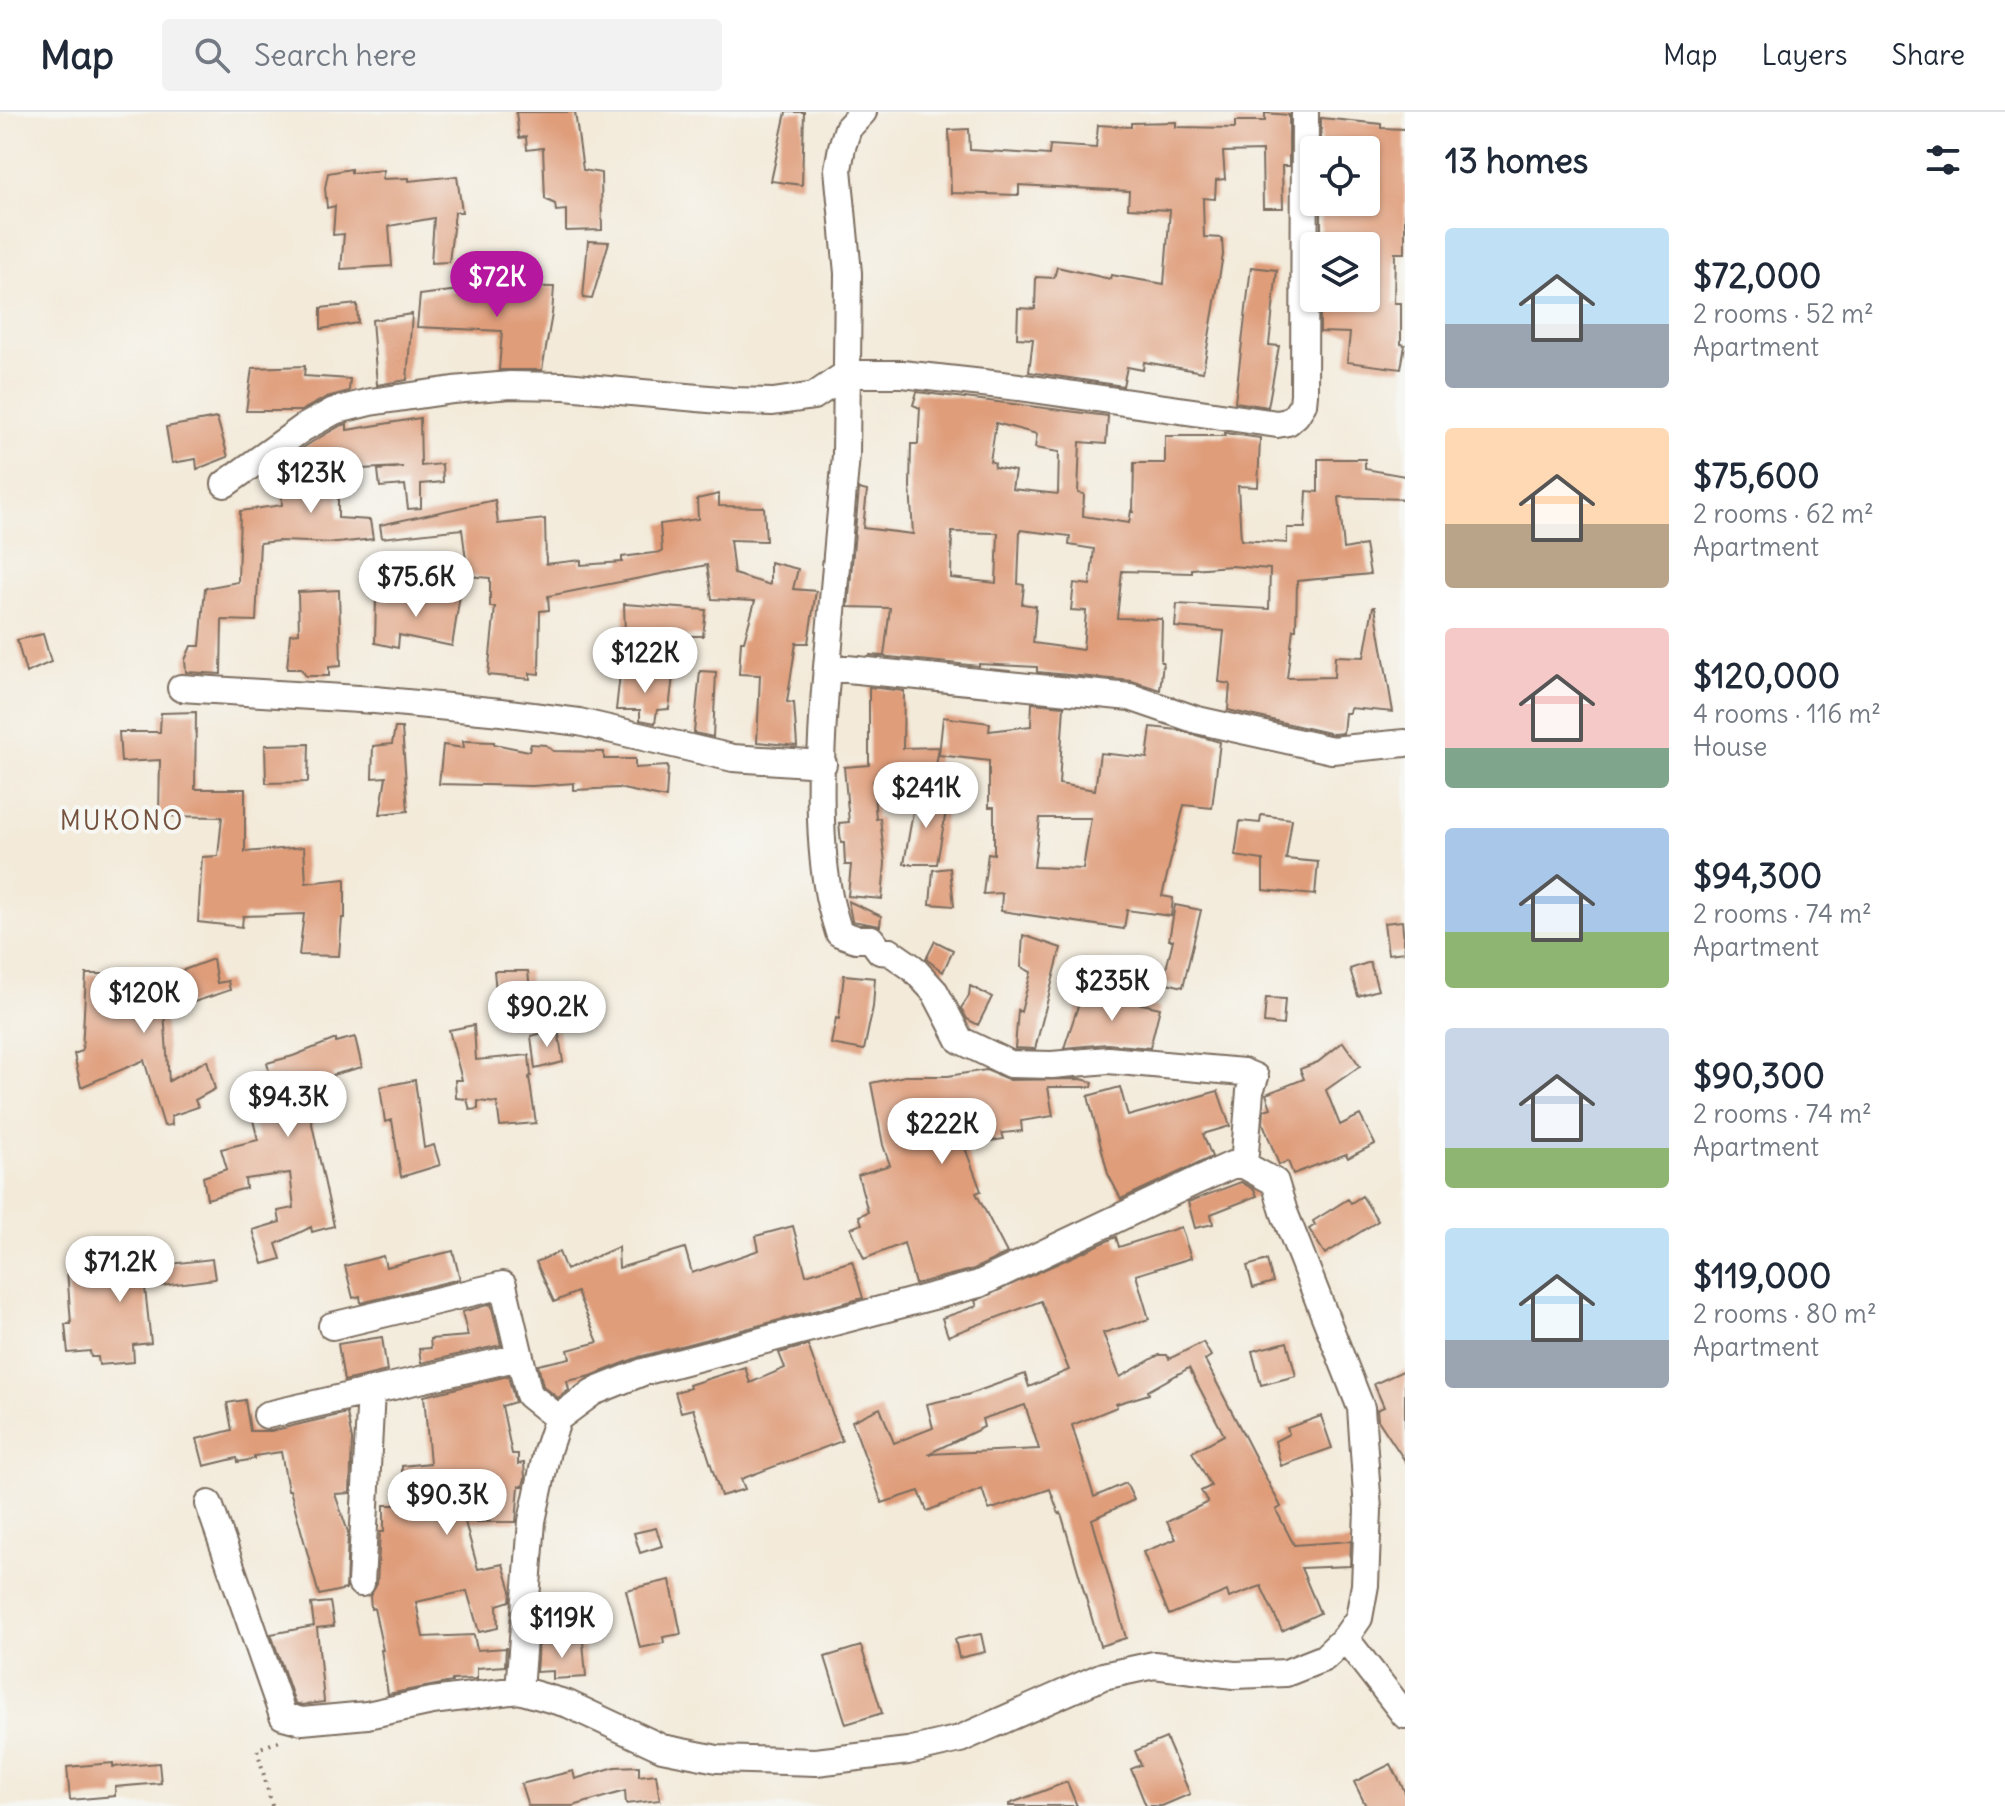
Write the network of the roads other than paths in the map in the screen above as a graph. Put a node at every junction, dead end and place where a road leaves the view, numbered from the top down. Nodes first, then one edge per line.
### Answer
1 (863, 112) edge
2 (1305, 112) edge
3 (846, 374) junction
4 (225, 484) dead end
5 (827, 667) junction
6 (181, 688) dead end
7 (1405, 743) edge
8 (823, 764) junction
9 (1244, 1165) junction
10 (332, 1326) dead end
11 (520, 1357) junction
12 (371, 1391) junction
13 (267, 1415) dead end
14 (558, 1418) junction
15 (209, 1504) dead end
16 (361, 1583) dead end
17 (1345, 1638) junction
18 (519, 1690) junction
19 (1405, 1715) edge

1 - 3 street
2 - 3 street
3 - 4 street
3 - 5 street
5 - 7 street
5 - 8 street
6 - 8 street
8 - 9 street
9 - 14 street
9 - 17 street
10 - 11 street
11 - 12 street
11 - 14 street
12 - 13 street
12 - 16 street
14 - 18 street
15 - 18 street
17 - 18 street
17 - 19 street

